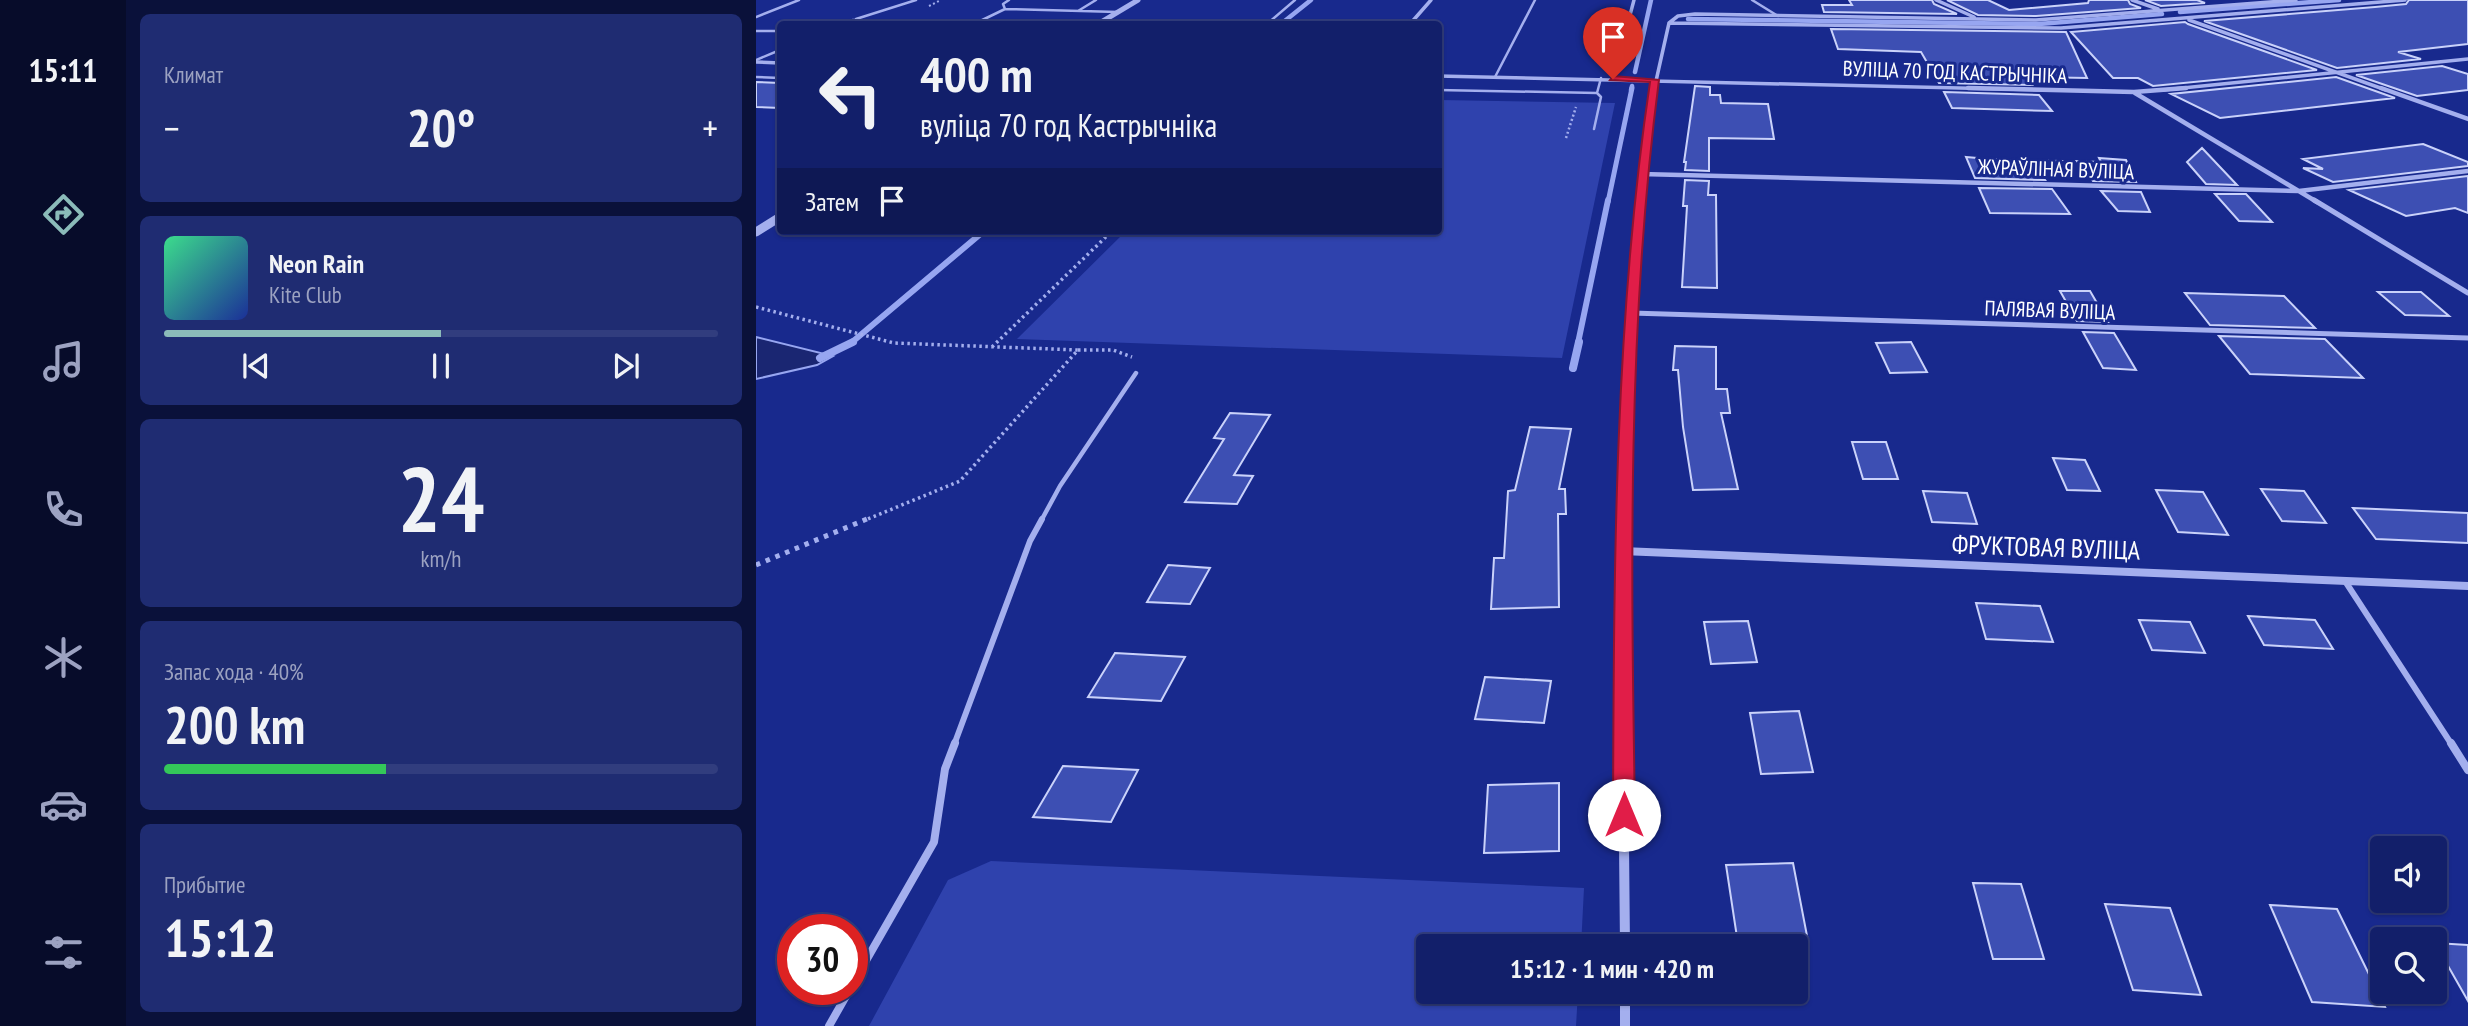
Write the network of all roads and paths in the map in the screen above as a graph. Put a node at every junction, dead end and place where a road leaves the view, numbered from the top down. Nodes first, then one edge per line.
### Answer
1 (799, 0) edge
2 (916, 0) edge
3 (1009, 0) edge
4 (1096, 0) edge
5 (1138, 0) edge
6 (1295, 0) edge
7 (1431, 0) edge
8 (1535, 0) edge
9 (1634, 0) edge
10 (1752, 0) edge
11 (1936, 0) edge
12 (2133, 0) edge
13 (2296, 0) edge
14 (2405, 0) edge
15 (1005, 9) junction
16 (2161, 10) junction
17 (1077, 11) junction
18 (1118, 12) junction
19 (1778, 16) junction
20 (756, 17) edge
21 (1978, 19) junction
22 (2187, 19) junction
23 (853, 20) joint
24 (876, 21) edge
25 (980, 21) edge
26 (1103, 21) edge
27 (1270, 21) edge
28 (1413, 21) edge
29 (1669, 23) junction
30 (756, 31) edge
31 (777, 32) edge
32 (777, 51) edge
33 (2468, 59) edge
34 (756, 61) edge
35 (777, 63) edge
36 (2333, 72) junction
37 (1442, 76) edge
38 (756, 77) edge
39 (1495, 77) junction
40 (777, 78) edge
41 (1601, 78) junction
42 (1613, 79) junction
43 (1655, 80) junction
44 (1442, 90) edge
45 (2134, 92) junction
46 (1597, 93) junction
47 (2468, 119) edge
48 (1594, 128) dead end
49 (2468, 171) edge
50 (1642, 174) junction
51 (2299, 191) junction
52 (777, 219) edge
53 (756, 232) edge
54 (1108, 235) edge
55 (2468, 293) edge
56 (756, 307) edge
57 (1631, 313) junction
58 (2468, 338) edge
59 (992, 347) junction
60 (1078, 351) junction
61 (1136, 373) joint
62 (1622, 551) junction
63 (756, 565) edge
64 (2345, 581) junction
65 (2468, 586) edge
66 (2468, 770) edge
67 (1625, 934) edge
68 (868, 957) edge
69 (1625, 1004) edge
70 (841, 1005) edge
71 (829, 1026) edge
72 (1625, 1026) edge

1 - 20 lane
2 - 23 lane
3 - 15 lane
4 - 17 lane
5 - 18 street
6 - 27 lane
7 - 28 street
8 - 39 lane
9 - 42 street
10 - 19 lane
11 - 21 street
12 - 16 street
13 - 16 street
14 - 22 street
15 - 17 lane
15 - 25 lane
16 - 21 street
16 - 22 street
17 - 18 lane
18 - 26 street
19 - 21 street
19 - 29 street
22 - 29 street
22 - 36 street
23 - 24 lane
29 - 43 street
30 - 31 lane
32 - 34 lane
33 - 36 street, ВУЛІЦА 70 ГОД КАСТРЫЧНІКА
34 - 35 street
36 - 45 street, ВУЛІЦА 70 ГОД КАСТРЫЧНІКА
36 - 47 street
37 - 39 street, ВУЛІЦА 70 ГОД КАСТРЫЧНІКА
38 - 40 lane
39 - 41 street, ВУЛІЦА 70 ГОД КАСТРЫЧНІКА
41 - 42 street, ВУЛІЦА 70 ГОД КАСТРЫЧНІКА
41 - 46 lane
42 - 43 street, ВУЛІЦА 70 ГОД КАСТРЫЧНІКА
43 - 45 street, ВУЛІЦА 70 ГОД КАСТРЫЧНІКА
43 - 50 street
44 - 46 lane
45 - 51 street
46 - 48 lane
49 - 51 street, ЖУРАЎЛІНАЯ ВУЛІЦА
50 - 51 street, ЖУРАЎЛІНАЯ ВУЛІЦА
50 - 57 street
51 - 55 street
52 - 53 street
54 - 59 path
56 - 59 path
57 - 58 street, ПАЛЯВАЯ ВУЛІЦА
57 - 62 street
59 - 60 path
60 - 61 path
60 - 63 path
61 - 68 lane
62 - 64 street, ФРУКТОВАЯ ВУЛІЦА
62 - 67 street
64 - 65 street, ФРУКТОВАЯ ВУЛІЦА
64 - 66 lane
69 - 72 street
70 - 71 lane

